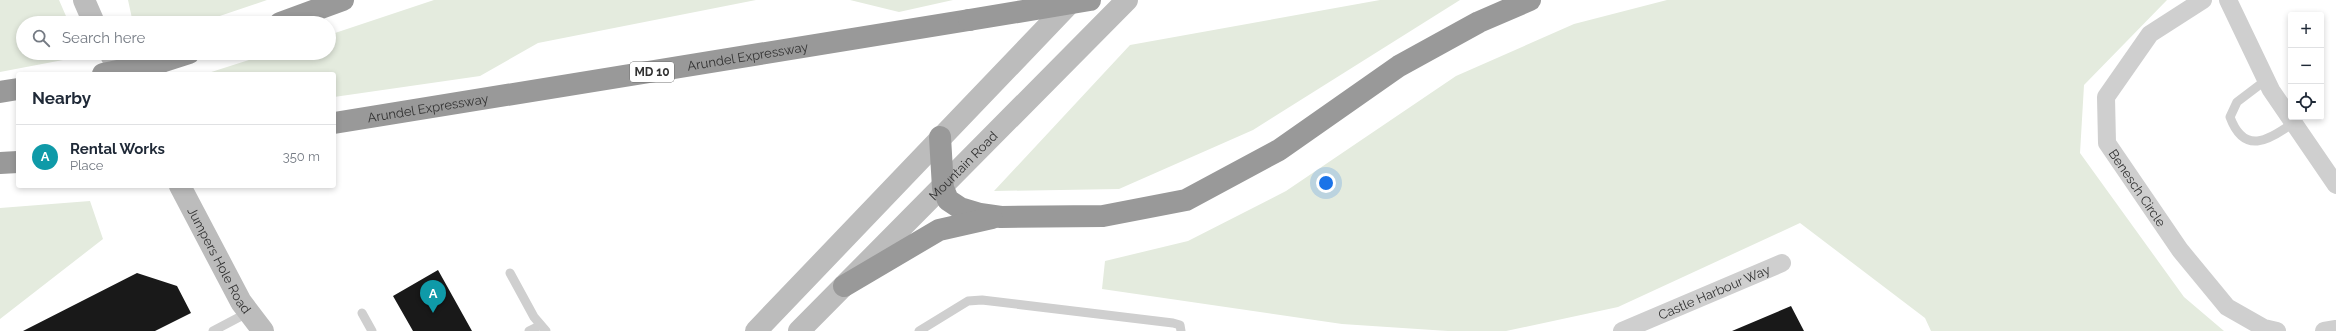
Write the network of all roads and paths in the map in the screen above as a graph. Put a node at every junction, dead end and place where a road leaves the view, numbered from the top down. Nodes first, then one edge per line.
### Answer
1 (84, 0) edge
2 (343, 0) edge
3 (1073, 0) edge
4 (1090, 0) edge
5 (1127, 0) edge
6 (1530, 0) edge
7 (2203, 0) edge
8 (2228, 0) edge
9 (91, 16) edge
10 (299, 16) edge
11 (114, 60) edge
12 (167, 60) edge
13 (114, 72) edge
14 (120, 72) edge
15 (2266, 80) junction
16 (16, 89) edge
17 (0, 92) edge
18 (336, 123) edge
19 (2293, 123) junction
20 (940, 137) junction
21 (16, 162) edge
22 (0, 163) edge
23 (2336, 185) edge
24 (181, 188) edge
25 (942, 188) junction
26 (1001, 216) junction
27 (1782, 263) dead end
28 (510, 273) dead end
29 (844, 286) junction
30 (249, 312) junction
31 (362, 313) dead end
32 (1650, 326) edge
33 (544, 328) edge
34 (2336, 329) edge
35 (2271, 330) edge
36 (213, 331) edge
37 (263, 331) edge
38 (372, 331) edge
39 (529, 331) edge
40 (756, 331) edge
41 (799, 331) edge
42 (919, 331) edge
43 (1181, 331) edge
44 (1622, 331) edge
45 (2324, 331) edge

1 - 9 main road
2 - 10 highway
3 - 20 main road
4 - 18 highway, Arundel Expressway / MD 10, bridge
5 - 25 main road, Mountain Road
6 - 26 highway
7 - 35 street, Benesch Circle
8 - 15 street
11 - 14 main road
12 - 13 highway, bridge
15 - 19 street
15 - 19 lane
16 - 17 highway
19 - 23 street
20 - 25 highway
20 - 40 main road
21 - 22 highway
24 - 30 main road, Jumpers Hole Road
25 - 26 highway
25 - 29 main road, Mountain Road
26 - 29 highway
27 - 32 street, Castle Harbour Way
28 - 33 lane
29 - 41 main road, Mountain Road
30 - 36 lane
30 - 37 main road, Jumpers Hole Road
31 - 38 lane
32 - 44 street, Castle Harbour Way
33 - 39 lane
34 - 45 street
42 - 43 lane

